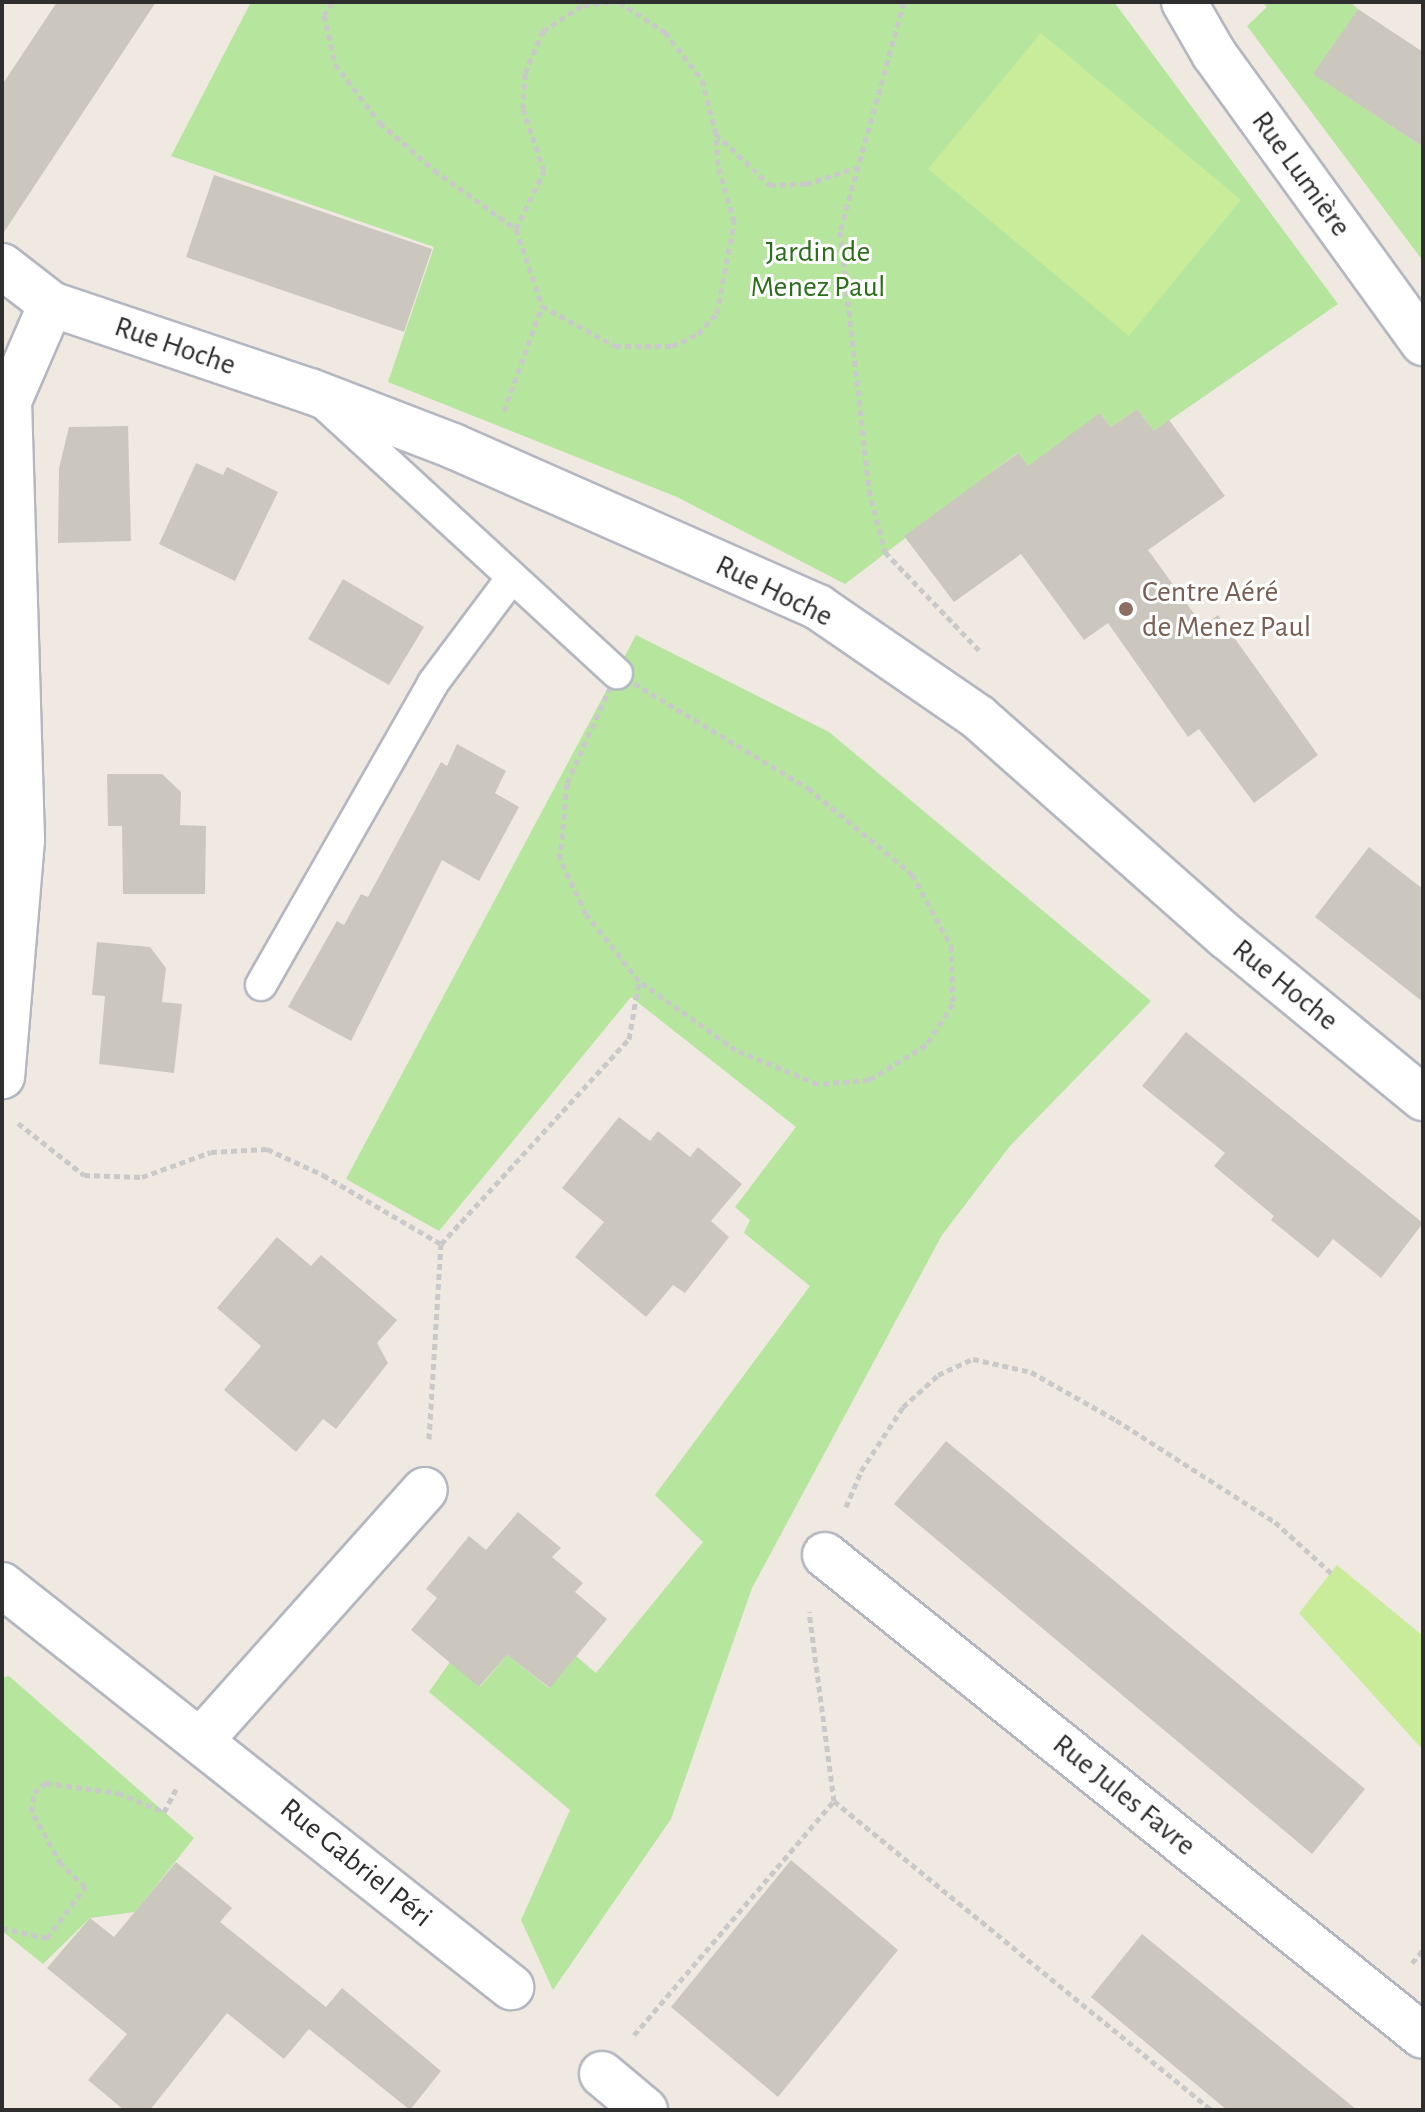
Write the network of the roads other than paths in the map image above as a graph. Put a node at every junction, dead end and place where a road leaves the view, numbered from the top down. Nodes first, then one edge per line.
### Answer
1 (1184, 2) edge
2 (2, 266) edge
3 (51, 304) junction
4 (1423, 343) edge
5 (310, 391) junction
6 (510, 580) junction
7 (617, 673) road end
8 (261, 985) dead end
9 (2, 1076) edge
10 (1423, 1098) edge
11 (425, 1490) road end
12 (825, 1555) road end
13 (2, 1585) edge
14 (202, 1739) junction
15 (511, 1987) dead end
16 (1423, 2036) edge
17 (602, 2074) road end
18 (645, 2110) edge

1 - 4 street, Rue Lumière
2 - 3 street, Rue Hoche
3 - 5 street, Rue Hoche
3 - 9 street
5 - 6 lane
5 - 10 street, Rue Hoche
6 - 7 lane
6 - 8 lane
11 - 14 street
12 - 16 street, Rue Jules Favre
13 - 14 street, Rue Gabriel Péri
14 - 15 street, Rue Gabriel Péri
17 - 18 street

